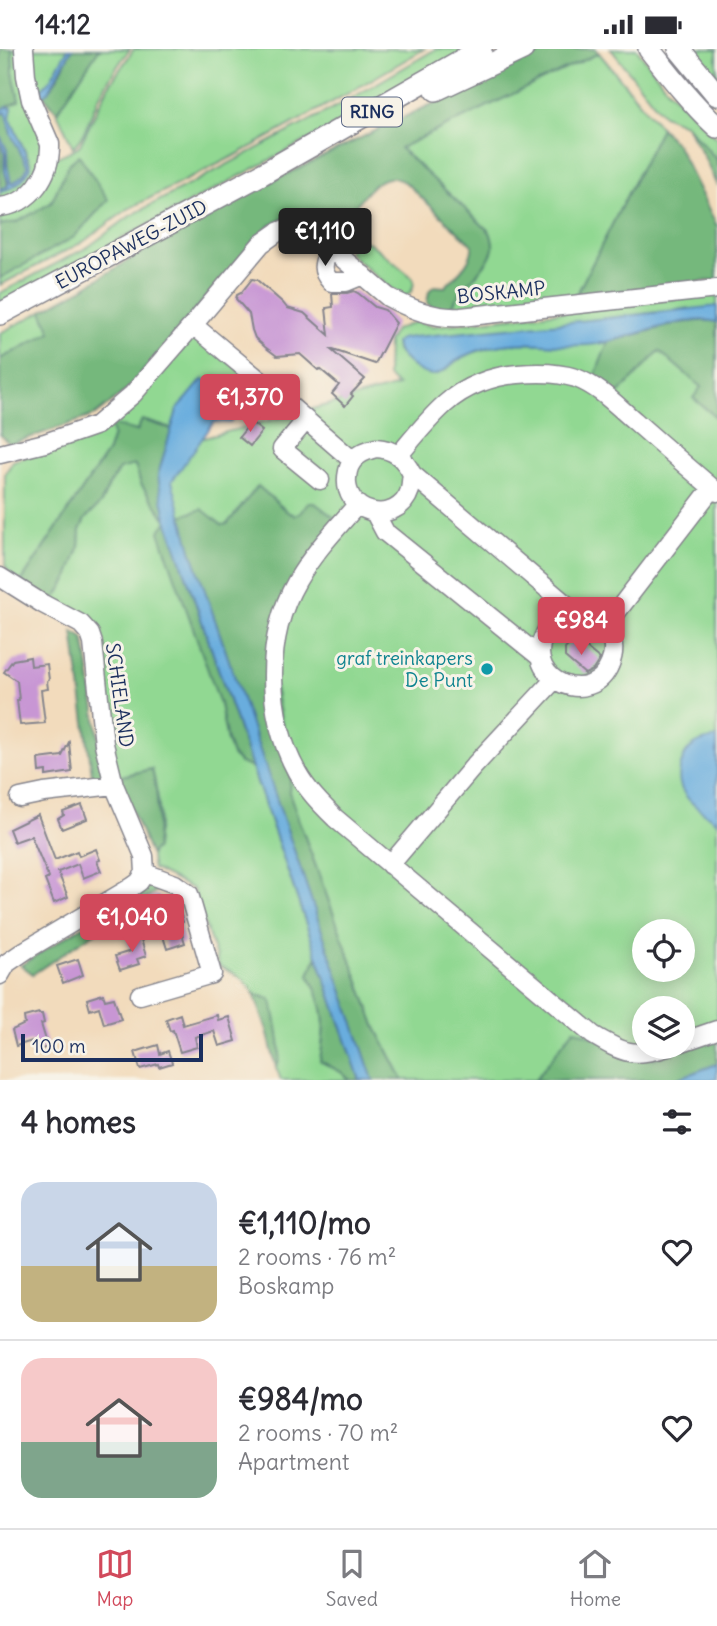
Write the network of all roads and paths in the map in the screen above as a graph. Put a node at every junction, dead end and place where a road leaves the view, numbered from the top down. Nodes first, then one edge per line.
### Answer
1 (24, 49) edge
2 (481, 49) edge
3 (523, 49) edge
4 (649, 49) edge
5 (679, 49) edge
6 (717, 95) edge
7 (717, 127) edge
8 (262, 174) junction
9 (0, 207) edge
10 (330, 247) junction
11 (363, 275) junction
12 (717, 289) edge
13 (0, 314) edge
14 (193, 325) junction
15 (306, 420) junction
16 (0, 454) edge
17 (399, 455) junction
18 (352, 460) junction
19 (412, 474) junction
20 (320, 480) dead end
21 (714, 490) edge
22 (357, 505) junction
23 (376, 513) junction
24 (0, 577) edge
25 (576, 613) junction
26 (604, 627) junction
27 (540, 657) junction
28 (554, 680) junction
29 (114, 785) junction
30 (20, 798) dead end
31 (390, 865) junction
32 (145, 873) junction
33 (2, 965) edge
34 (140, 995) dead end
35 (717, 1030) edge
36 (695, 1038) edge
37 (632, 1052) edge

1 - 9 street
2 - 8 main road, EUROPAWEG-ZUID / RING
3 - 8 main road, EUROPAWEG-ZUID / RING
4 - 7 main road
5 - 6 main road
8 - 13 main road, EUROPAWEG-ZUID / RING
10 - 11 street, BOSKAMP
10 - 11 street
10 - 14 street, BOSKAMP
11 - 12 street, BOSKAMP
14 - 15 street
14 - 16 street, BOSKAMP
15 - 18 street
15 - 20 street
17 - 18 street
17 - 19 street
17 - 21 street
18 - 22 street
19 - 23 street
19 - 25 street
21 - 26 street
22 - 23 street
22 - 31 street
23 - 27 street
24 - 29 street, SCHIELAND
25 - 26 street
25 - 27 street
26 - 28 street
27 - 28 street
28 - 31 street
29 - 30 street
29 - 32 street, SCHIELAND
31 - 37 street
32 - 33 street
32 - 34 street
35 - 36 street

